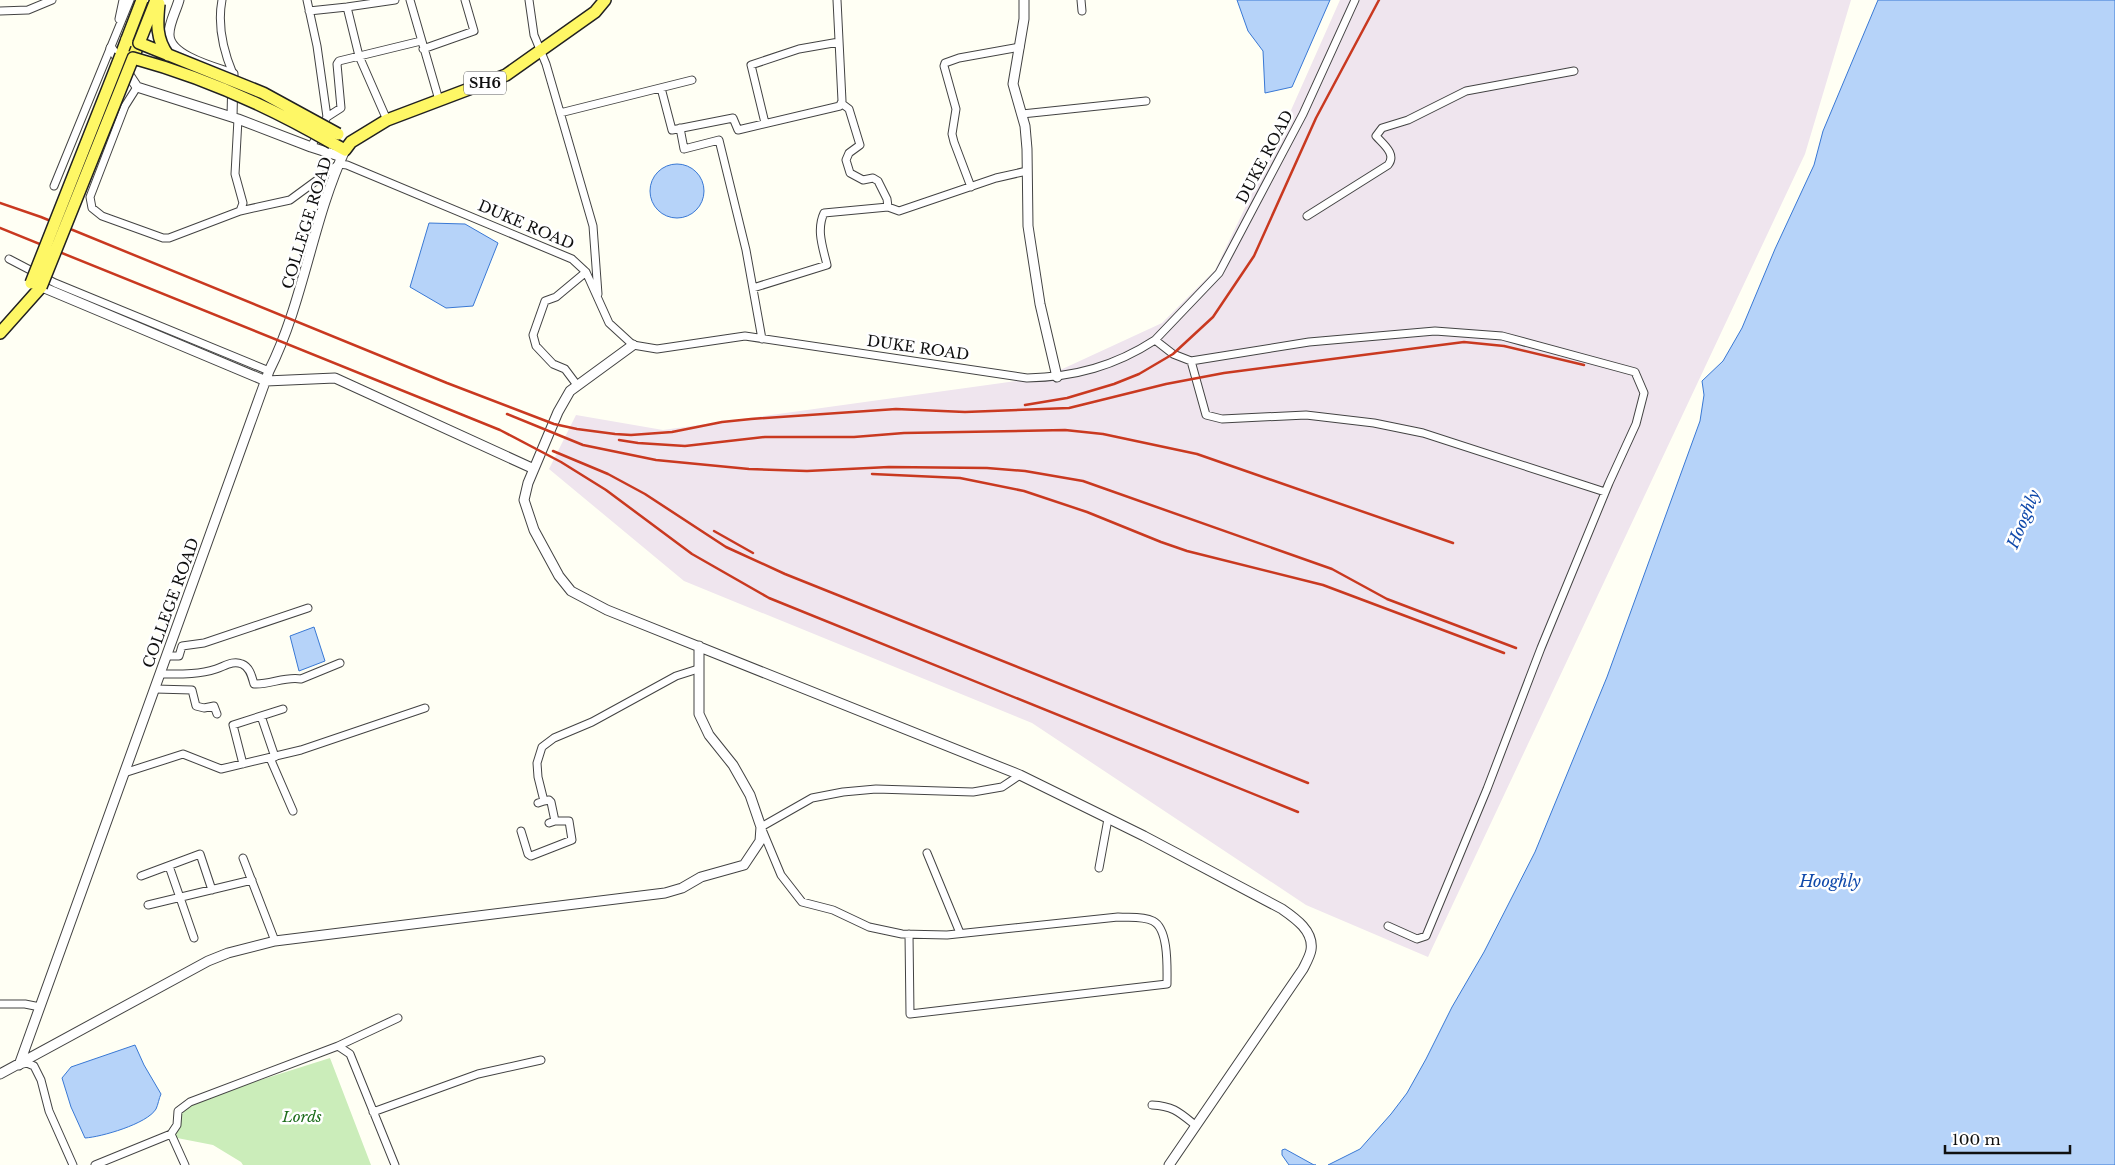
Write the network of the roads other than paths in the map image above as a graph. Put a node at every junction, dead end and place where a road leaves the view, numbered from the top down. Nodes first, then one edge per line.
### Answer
1 (52, 0) edge
2 (123, 0) edge
3 (130, 0) edge
4 (142, 0) edge
5 (158, 0) edge
6 (178, 0) edge
7 (222, 0) edge
8 (307, 0) edge
9 (395, 0) edge
10 (410, 0) edge
11 (465, 0) edge
12 (529, 0) edge
13 (605, 0) edge
14 (837, 0) edge
15 (1024, 0) edge
16 (1081, 0) edge
17 (1355, 0) edge
18 (348, 7) junction
19 (0, 11) edge
20 (309, 11) junction
21 (1082, 11) dead end
22 (118, 31) junction
23 (127, 39) junction
24 (421, 40) junction
25 (839, 42) junction
26 (139, 43) junction
27 (1020, 47) junction
28 (111, 48) junction
29 (423, 49) junction
30 (541, 51) junction
31 (121, 55) junction
32 (168, 55) junction
33 (359, 56) junction
34 (133, 58) junction
35 (1574, 71) dead end
36 (233, 74) junction
37 (692, 80) dead end
38 (137, 87) junction
39 (661, 88) junction
40 (439, 100) junction
41 (1146, 101) dead end
42 (841, 103) junction
43 (560, 113) junction
44 (1022, 114) junction
45 (327, 117) junction
46 (235, 118) junction
47 (387, 120) junction
48 (765, 122) junction
49 (680, 128) junction
50 (335, 138) junction
51 (311, 147) junction
52 (344, 153) junction
53 (1027, 171) junction
54 (54, 186) dead end
55 (971, 187) junction
56 (888, 207) junction
57 (240, 212) junction
58 (1307, 216) dead end
59 (9, 259) dead end
60 (586, 272) junction
61 (36, 285) junction
62 (753, 288) junction
63 (599, 299) junction
64 (0, 333) edge
65 (762, 339) junction
66 (1155, 340) junction
67 (632, 345) junction
68 (1190, 360) junction
69 (269, 371) junction
70 (1057, 377) junction
71 (266, 381) junction
72 (578, 385) junction
73 (535, 465) junction
74 (1605, 492) junction
75 (308, 608) dead end
76 (698, 646) junction
77 (166, 656) junction
78 (340, 663) dead end
79 (698, 670) junction
80 (160, 674) junction
81 (154, 689) junction
82 (425, 708) dead end
83 (283, 709) dead end
84 (218, 714) dead end
85 (261, 716) junction
86 (272, 757) junction
87 (244, 764) junction
88 (124, 773) junction
89 (1020, 775) junction
90 (293, 811) dead end
91 (1108, 818) junction
92 (762, 827) junction
93 (521, 831) dead end
94 (927, 853) dead end
95 (243, 858) dead end
96 (169, 866) junction
97 (1099, 868) dead end
98 (141, 876) dead end
99 (252, 880) junction
100 (212, 890) junction
101 (181, 897) junction
102 (148, 905) dead end
103 (1388, 926) dead end
104 (909, 934) junction
105 (960, 934) junction
106 (194, 938) dead end
107 (275, 941) junction
108 (0, 1004) edge
109 (40, 1007) junction
110 (398, 1018) dead end
111 (338, 1046) junction
112 (541, 1060) dead end
113 (19, 1065) junction
114 (0, 1074) edge
115 (1152, 1105) dead end
116 (373, 1112) junction
117 (1195, 1125) junction
118 (171, 1134) junction
119 (73, 1165) edge
120 (95, 1165) edge
121 (185, 1165) edge
122 (395, 1165) edge
123 (1169, 1165) edge

1 - 19 street
2 - 22 street
3 - 22 street
4 - 23 main road, bridge
5 - 26 main road, bridge
5 - 32 main road, bridge
6 - 36 street
7 - 36 street
8 - 20 street
9 - 18 street
10 - 24 street
11 - 29 street
12 - 30 street
13 - 30 main road, SH6
14 - 25 street
15 - 27 street
16 - 21 street
17 - 66 street, DUKE ROAD
18 - 20 street
18 - 33 street
20 - 45 street
22 - 28 street
23 - 26 main road, bridge
23 - 31 main road
24 - 29 street
24 - 33 street
25 - 42 street
25 - 48 street
26 - 32 main road, bridge
26 - 34 main road
27 - 44 street
27 - 55 street
28 - 38 street
28 - 54 street
29 - 40 street
30 - 40 main road, SH6
30 - 43 street
31 - 34 main road, bridge
31 - 61 main road, bridge
32 - 50 main road, bridge
33 - 45 street
33 - 47 street
34 - 50 main road, bridge
34 - 61 main road, bridge
35 - 58 street
36 - 46 street
37 - 39 street
38 - 46 street
38 - 57 street
39 - 43 street
39 - 49 street
40 - 47 main road, SH6
41 - 44 street
42 - 48 street
42 - 56 street
43 - 63 street
44 - 53 street
45 - 51 street
46 - 51 street
46 - 57 street
47 - 52 main road, SH6
48 - 49 street
49 - 62 street
50 - 52 main road
51 - 52 street
52 - 57 street
52 - 60 street, DUKE ROAD
52 - 69 street, COLLEGE ROAD
53 - 55 street
53 - 70 street
55 - 56 street
56 - 62 street
59 - 69 street
60 - 63 street, DUKE ROAD
60 - 72 street
61 - 64 main road
61 - 71 street
62 - 65 street
63 - 67 street, DUKE ROAD
65 - 67 street, DUKE ROAD
65 - 70 street, DUKE ROAD
66 - 68 street
66 - 70 street, DUKE ROAD
67 - 72 street
68 - 74 street
68 - 74 street
69 - 71 street, COLLEGE ROAD
71 - 73 street
71 - 77 street, COLLEGE ROAD
72 - 73 street
73 - 76 street
74 - 103 street
75 - 77 street
76 - 79 street
76 - 89 street
77 - 80 street, COLLEGE ROAD
78 - 80 street
79 - 92 street
79 - 93 street
80 - 81 street, COLLEGE ROAD
81 - 84 street
81 - 88 street, COLLEGE ROAD
82 - 86 street
83 - 85 street
85 - 86 street
85 - 87 street
86 - 87 street
86 - 90 street
87 - 88 street
88 - 109 street, COLLEGE ROAD
89 - 91 street
89 - 92 street
91 - 97 street
91 - 117 street
92 - 104 street
92 - 107 street
94 - 105 street
95 - 99 street
96 - 98 street
96 - 100 street
96 - 101 street
99 - 100 street
99 - 107 street
100 - 101 street
101 - 102 street
101 - 106 street
104 - 105 street
104 - 105 street
107 - 113 street
108 - 109 street
109 - 113 street, COLLEGE ROAD
110 - 111 street
111 - 116 street
111 - 118 street
112 - 116 street
113 - 114 street
113 - 119 street
115 - 117 street
116 - 122 street
117 - 123 street
118 - 120 street
118 - 121 street

